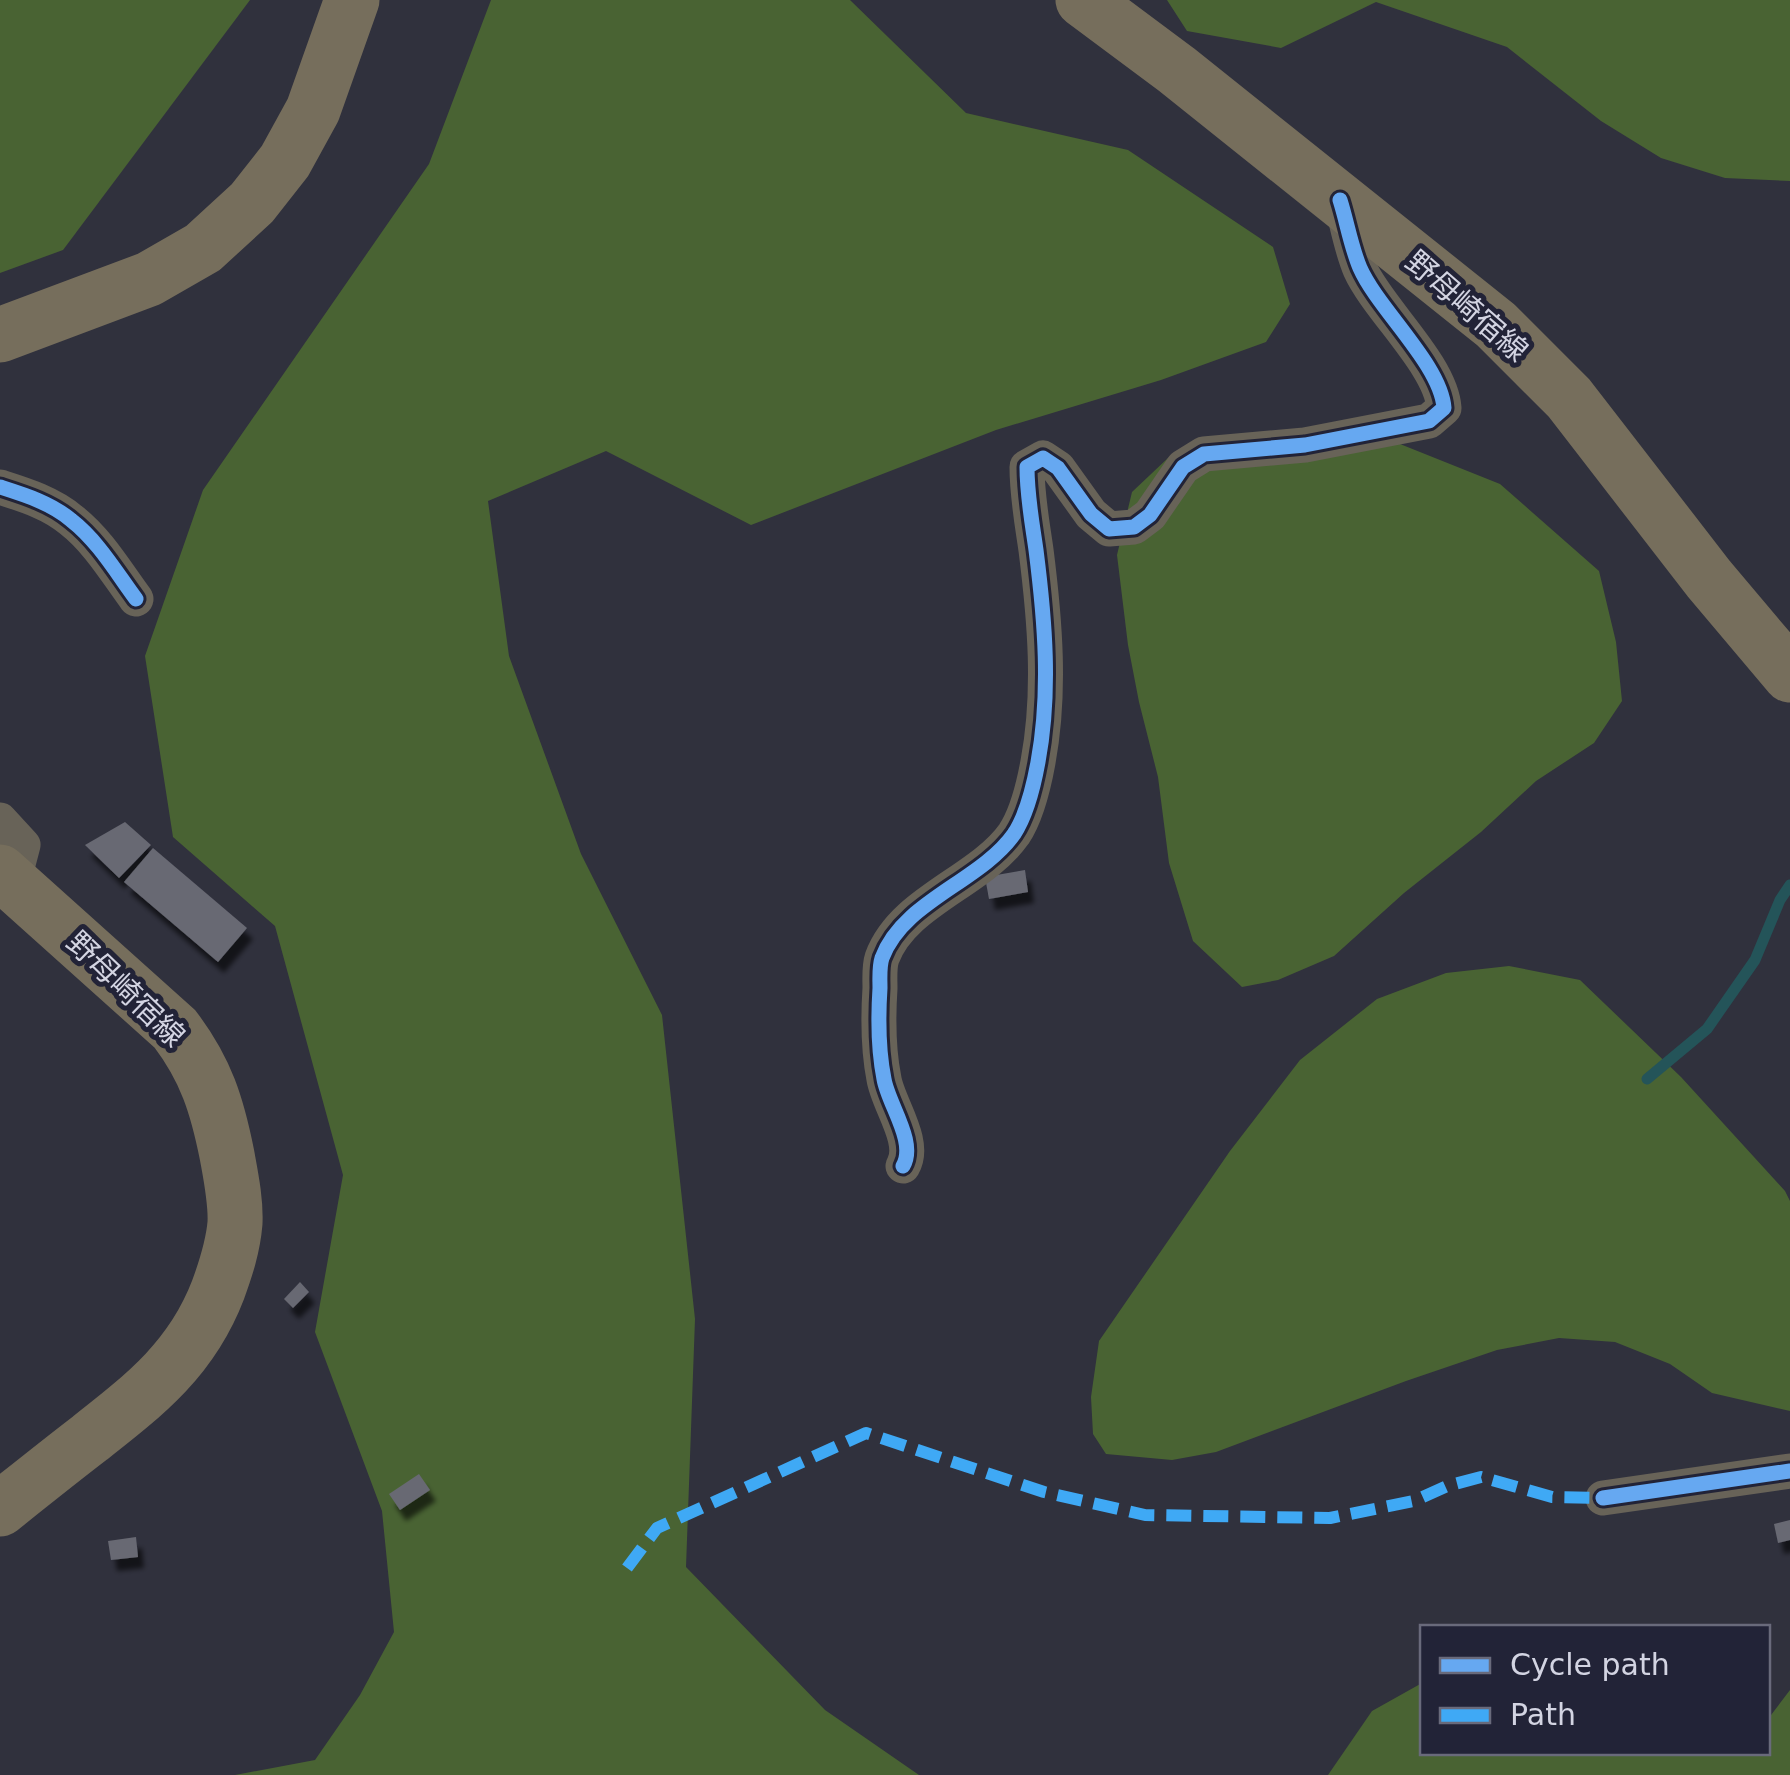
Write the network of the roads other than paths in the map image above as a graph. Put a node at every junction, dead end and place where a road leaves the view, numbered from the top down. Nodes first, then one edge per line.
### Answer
1 (352, 0) edge
2 (1084, 0) edge
3 (1340, 200) junction
4 (0, 336) edge
5 (0, 488) edge
6 (136, 599) dead end
7 (1790, 675) edge
8 (0, 820) edge
9 (7, 878) edge
10 (904, 1166) dead end
11 (1790, 1471) edge
12 (1603, 1498) dead end
13 (0, 1509) edge

1 - 4 main road
2 - 3 main road, 野母崎宿線
3 - 7 main road, 野母崎宿線
3 - 10 street
5 - 6 street
8 - 9 street
9 - 13 main road, 野母崎宿線
11 - 12 street

